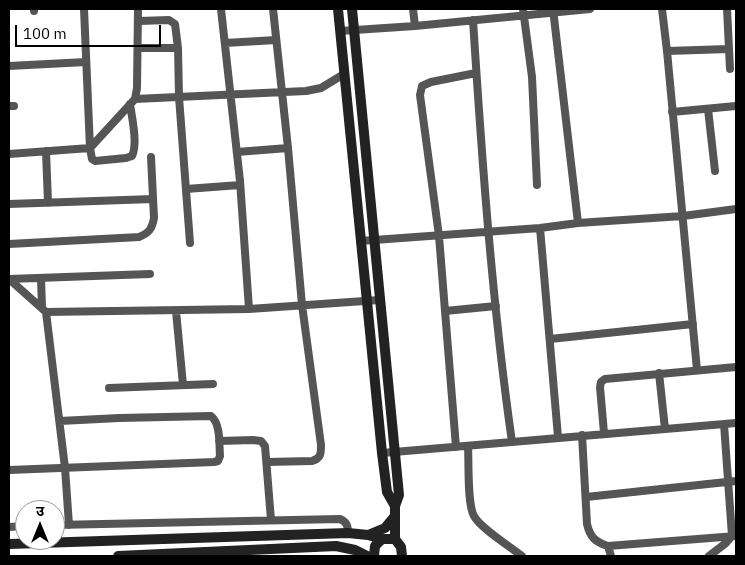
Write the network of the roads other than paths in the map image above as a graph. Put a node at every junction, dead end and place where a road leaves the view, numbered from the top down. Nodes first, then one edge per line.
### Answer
1 (84, 9) edge
2 (138, 9) edge
3 (221, 9) edge
4 (273, 9) edge
5 (338, 9) edge
6 (352, 9) edge
7 (413, 9) edge
8 (590, 9) edge
9 (662, 9) edge
10 (727, 9) edge
11 (554, 10) edge
12 (524, 12) edge
13 (473, 20) junction
14 (139, 21) junction
15 (415, 26) junction
16 (354, 30) junction
17 (340, 31) junction
18 (276, 40) junction
19 (225, 43) junction
20 (138, 48) junction
21 (178, 48) junction
22 (729, 49) junction
23 (668, 51) junction
24 (86, 62) junction
25 (9, 66) edge
26 (730, 69) dead end
27 (476, 73) junction
28 (344, 74) junction
29 (282, 92) junction
30 (229, 95) junction
31 (179, 97) junction
32 (133, 101) junction
33 (736, 106) edge
34 (708, 108) junction
35 (672, 112) junction
36 (90, 148) junction
37 (288, 148) junction
38 (46, 151) junction
39 (237, 152) junction
40 (9, 154) edge
41 (151, 157) dead end
42 (715, 171) dead end
43 (240, 185) junction
44 (537, 185) dead end
45 (186, 189) junction
46 (153, 199) junction
47 (48, 203) junction
48 (9, 204) edge
49 (736, 209) edge
50 (683, 216) junction
51 (578, 223) junction
52 (540, 228) junction
53 (488, 232) junction
54 (439, 236) junction
55 (360, 241) junction
56 (373, 241) junction
57 (190, 243) dead end
58 (9, 244) edge
59 (150, 274) dead end
60 (41, 278) junction
61 (9, 279) edge
62 (379, 300) junction
63 (366, 301) junction
64 (302, 305) junction
65 (496, 306) junction
66 (249, 309) junction
67 (44, 310) junction
68 (176, 311) junction
69 (445, 311) junction
70 (693, 324) junction
71 (550, 339) junction
72 (736, 367) edge
73 (697, 370) junction
74 (659, 373) junction
75 (213, 384) dead end
76 (183, 385) junction
77 (109, 388) dead end
78 (60, 421) junction
79 (736, 423) edge
80 (724, 424) junction
81 (665, 429) junction
82 (604, 433) junction
83 (582, 435) junction
84 (558, 437) junction
85 (218, 441) junction
86 (512, 442) junction
87 (468, 446) junction
88 (456, 447) junction
89 (394, 452) junction
90 (382, 453) junction
91 (267, 462) junction
92 (65, 468) junction
93 (9, 470) edge
94 (732, 481) edge
95 (586, 497) junction
96 (395, 511) junction
97 (270, 520) junction
98 (65, 525) edge
99 (69, 525) junction
100 (348, 533) junction
101 (368, 535) junction
102 (734, 536) edge
103 (382, 539) junction
104 (395, 539) junction
105 (9, 544) edge
106 (608, 546) junction
107 (291, 553) edge
108 (191, 555) edge
109 (405, 555) edge
110 (118, 556) edge
111 (367, 556) edge
112 (374, 556) edge
113 (522, 556) edge
114 (611, 556) edge
115 (708, 556) edge

1 - 24 street
2 - 14 street
3 - 19 street
4 - 18 street
5 - 17 street
6 - 16 street
7 - 15 street
8 - 11 street
9 - 23 street
10 - 22 street
11 - 12 street
11 - 51 street
12 - 13 street
12 - 44 street
13 - 15 street
13 - 27 street
14 - 20 street
14 - 21 street
15 - 16 street
16 - 17 street
16 - 56 street
17 - 28 street
18 - 19 street
18 - 29 street
19 - 30 street
20 - 21 street
20 - 32 street
21 - 31 street
22 - 23 street
22 - 26 street
23 - 35 street
24 - 25 street
24 - 36 street
27 - 53 street
27 - 54 street
28 - 29 street
28 - 55 street
29 - 30 street
29 - 37 street
30 - 31 street
30 - 39 street
31 - 32 street
31 - 45 street
32 - 36 street
32 - 36 street
33 - 34 street
34 - 35 street
34 - 42 street
35 - 50 street
36 - 38 street
37 - 39 street
37 - 64 street
38 - 40 street
38 - 47 street
39 - 43 street
41 - 46 street
43 - 45 street
43 - 66 street
45 - 57 street
46 - 47 street
46 - 58 street
47 - 48 street
49 - 50 street
50 - 51 street
50 - 70 street
51 - 52 street
52 - 53 street
52 - 71 street
53 - 54 street
53 - 65 street
54 - 56 street
54 - 69 street
55 - 56 street
55 - 63 street
56 - 62 street
59 - 60 street
60 - 61 street
60 - 67 street
61 - 67 street
62 - 63 street
62 - 89 street
63 - 64 street
63 - 90 street
64 - 66 street
64 - 91 street
65 - 69 street
65 - 86 street
66 - 68 street
67 - 68 street
67 - 78 street
68 - 76 street
69 - 88 street
70 - 71 street
70 - 73 street
71 - 84 street
72 - 73 street
73 - 74 street
74 - 81 street
74 - 82 street
75 - 76 street
76 - 77 street
78 - 85 street
78 - 92 street
79 - 80 street
80 - 81 street
80 - 94 street
81 - 82 street
82 - 83 street
83 - 84 street
83 - 95 street
84 - 86 street
85 - 91 street
85 - 92 street
86 - 87 street
87 - 88 street
87 - 113 street
88 - 89 street
89 - 90 street
89 - 96 street
90 - 96 street
91 - 97 street
92 - 93 street
92 - 99 street
94 - 95 street
94 - 102 street
95 - 106 street
96 - 101 street
96 - 104 street
97 - 99 street
97 - 100 street
98 - 99 street
100 - 101 street
100 - 105 street
101 - 103 street
102 - 106 street
102 - 115 street
103 - 104 street
103 - 112 street
104 - 109 street
106 - 114 street
107 - 108 street
107 - 111 street
108 - 110 street

